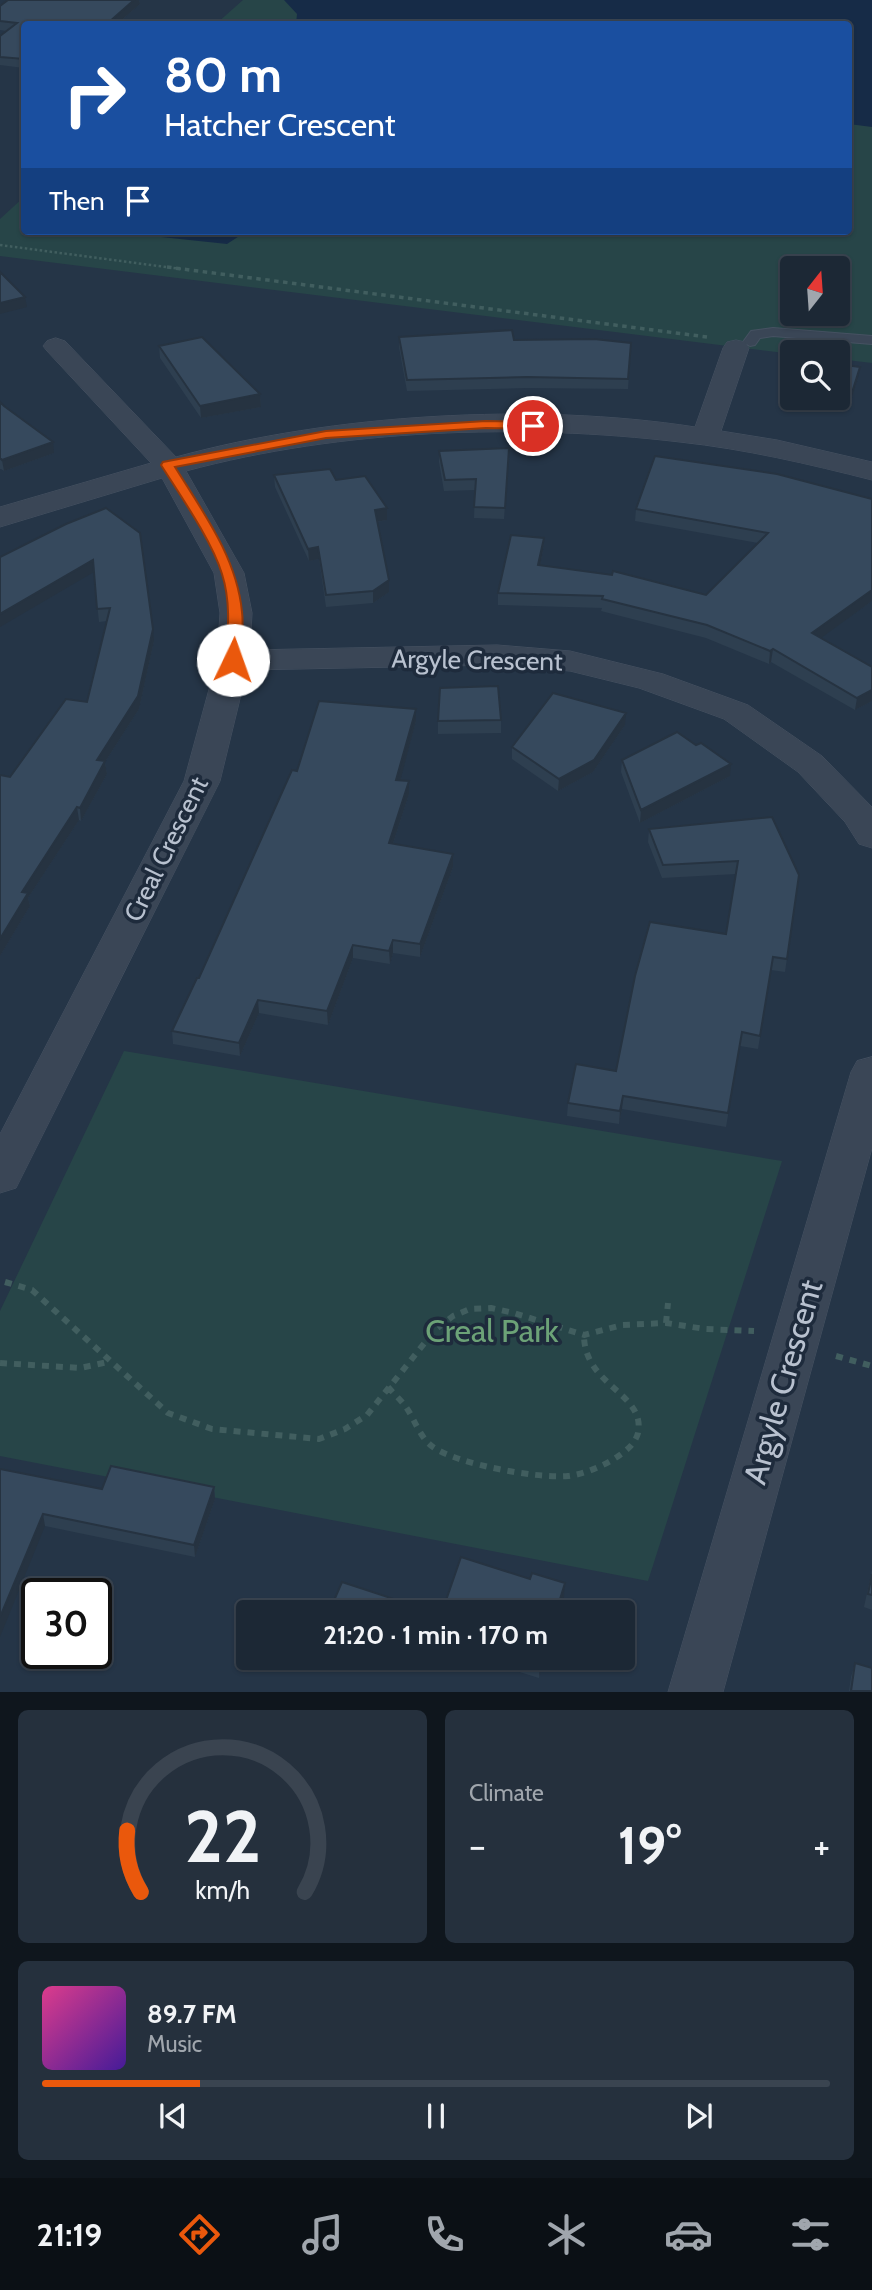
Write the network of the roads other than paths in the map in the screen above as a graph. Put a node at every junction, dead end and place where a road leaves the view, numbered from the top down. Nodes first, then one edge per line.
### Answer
1 (872, 340) edge
2 (743, 345) joint
3 (56, 346) dead end
4 (706, 436) junction
5 (168, 465) junction
6 (872, 471) edge
7 (0, 518) edge
8 (233, 660) junction
9 (872, 836) edge
10 (872, 1072) edge
11 (0, 1176) edge
12 (695, 1692) edge

1 - 2 lane
2 - 4 street
3 - 5 street, Creal Crescent
4 - 5 street
4 - 6 street
5 - 7 street
5 - 8 street, Creal Crescent
8 - 9 street, Argyle Crescent
8 - 11 street, Creal Crescent
10 - 12 street, Argyle Crescent

